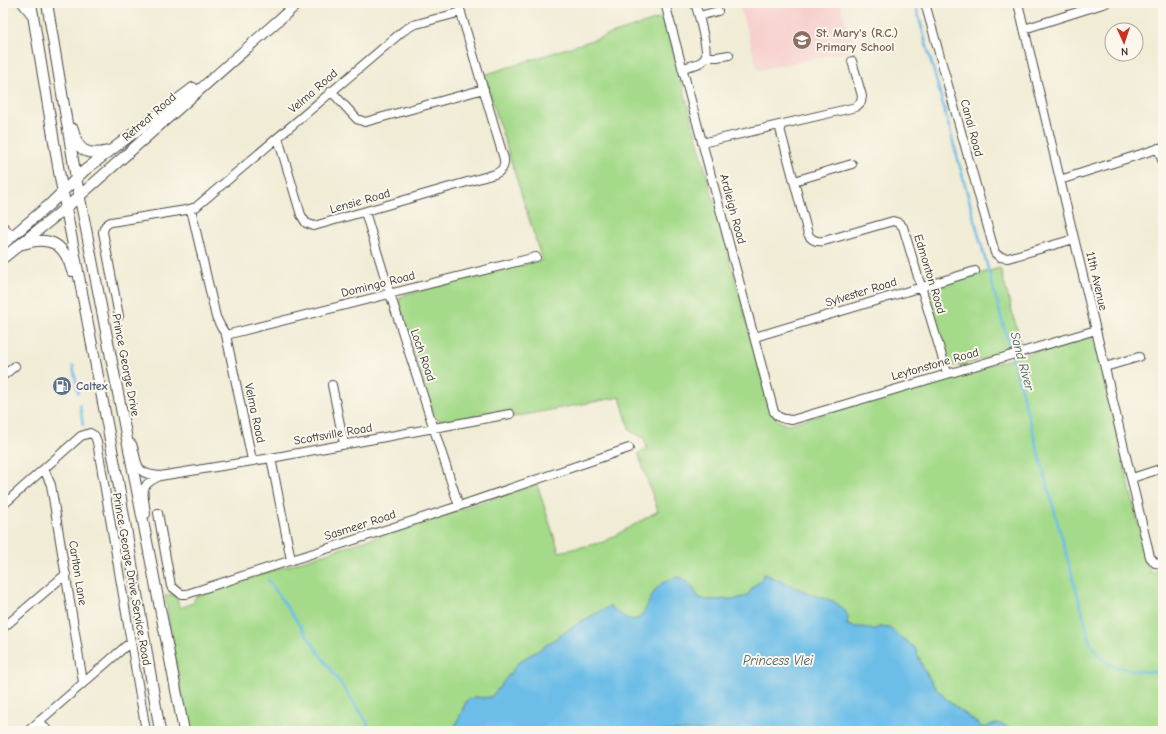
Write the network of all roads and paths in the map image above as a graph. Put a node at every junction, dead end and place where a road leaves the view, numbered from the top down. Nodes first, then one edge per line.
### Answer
1 (22, 3) edge
2 (31, 3) edge
3 (48, 3) edge
4 (298, 3) edge
5 (458, 3) edge
6 (665, 3) edge
7 (695, 3) edge
8 (925, 3) edge
9 (1018, 3) edge
10 (1106, 3) edge
11 (718, 11) dead end
12 (461, 12) junction
13 (699, 16) junction
14 (34, 18) junction
15 (1024, 29) junction
16 (53, 43) junction
17 (730, 55) dead end
18 (235, 57) junction
19 (706, 57) junction
20 (852, 61) dead end
21 (682, 68) junction
22 (484, 89) junction
23 (331, 92) junction
24 (779, 125) junction
25 (278, 138) junction
26 (702, 143) junction
27 (1161, 148) edge
28 (112, 150) junction
29 (1163, 163) edge
30 (852, 164) dead end
31 (76, 178) junction
32 (1060, 180) junction
33 (794, 181) junction
34 (62, 192) junction
35 (79, 196) junction
36 (65, 208) junction
37 (192, 209) junction
38 (365, 212) junction
39 (3, 226) edge
40 (12, 236) junction
41 (1074, 239) junction
42 (3, 244) edge
43 (19, 246) junction
44 (536, 257) dead end
45 (3, 258) edge
46 (975, 271) dead end
47 (921, 287) junction
48 (390, 294) junction
49 (85, 304) junction
50 (119, 316) dead end
51 (1096, 330) junction
52 (226, 334) junction
53 (755, 336) junction
54 (1139, 357) dead end
55 (14, 366) dead end
56 (1105, 367) junction
57 (947, 373) junction
58 (3, 376) edge
59 (332, 385) dead end
60 (510, 414) dead end
61 (781, 418) joint
62 (124, 425) junction
63 (435, 428) junction
64 (344, 444) junction
65 (629, 448) dead end
66 (271, 458) junction
67 (252, 460) junction
68 (1163, 468) edge
69 (44, 469) junction
70 (160, 476) junction
71 (1132, 478) junction
72 (3, 505) edge
73 (459, 506) junction
74 (158, 513) dead end
75 (149, 551) junction
76 (291, 560) junction
77 (1159, 563) edge
78 (66, 574) junction
79 (3, 628) edge
80 (131, 644) junction
81 (83, 682) junction
82 (39, 721) junction
83 (28, 731) edge
84 (48, 731) edge
85 (146, 731) edge
86 (160, 731) edge
87 (184, 731) edge

1 - 14 street
2 - 14 main road
3 - 16 main road, Prince George Drive
4 - 18 main road, Retreat Road
5 - 12 street
6 - 21 street, Ardleigh Road
7 - 13 street
8 - 41 street, Canal Road
9 - 15 street, 11th Avenue
10 - 15 street
11 - 13 street
12 - 22 street
12 - 23 street, Velma Road
13 - 19 street
14 - 34 main road
15 - 32 street, 11th Avenue
16 - 28 main road
16 - 31 main road, Prince George Drive
17 - 19 street
18 - 28 main road, Retreat Road
18 - 35 main road, Retreat Road
19 - 21 street
20 - 24 street
21 - 26 street, Ardleigh Road
22 - 23 street
22 - 38 street, Lensie Road
23 - 25 street, Velma Road
24 - 26 street
24 - 33 street, Edmonton Road
25 - 37 street, Velma Road
25 - 38 street, Lensie Road
26 - 53 street, Ardleigh Road
27 - 29 street
27 - 32 street
28 - 31 main road, Retreat Road
30 - 33 street
31 - 34 main road, Retreat Road
31 - 35 main road, Prince George Drive
32 - 41 street, 11th Avenue
33 - 47 street, Edmonton Road
34 - 36 main road
34 - 40 main road, Retreat Road
35 - 36 main road, Retreat Road
35 - 62 main road, Prince George Drive
36 - 43 main road, Retreat Road
36 - 49 main road
37 - 50 street, Velma Road
37 - 52 street, Velma Road
38 - 48 street, Loch Road
39 - 40 street
40 - 42 main road, Retreat Road
41 - 51 street, 11th Avenue
43 - 45 main road, Retreat Road
43 - 49 main road
44 - 48 street, Domingo Road
46 - 47 street, Sylvester Road
47 - 53 street, Sylvester Road
47 - 57 street, Edmonton Road
48 - 52 street, Domingo Road
48 - 63 street, Loch Road
49 - 86 main road
51 - 56 street, 11th Avenue
51 - 57 street, Leytonstone Road
52 - 67 street, Velma Road
53 - 61 street, Ardleigh Road
54 - 56 street
55 - 58 street
56 - 71 street, 11th Avenue
57 - 61 street, Leytonstone Road
59 - 64 street
60 - 63 street, Scottsville Road
62 - 70 street, Scottsville Road
62 - 75 main road, Prince George Drive
63 - 64 street, Scottsville Road
63 - 73 street, Loch Road
64 - 66 street, Scottsville Road
65 - 73 street, Sasmeer Road
66 - 67 street, Scottsville Road
66 - 76 street
67 - 70 street, Scottsville Road
68 - 71 street
69 - 72 street
69 - 78 street, Carlton Lane
69 - 80 street, Prince George Drive Service Road
70 - 75 street, Scottsville Road
71 - 77 street, 11th Avenue
73 - 76 street, Sasmeer Road
74 - 76 street, Sasmeer Road
75 - 87 main road, Prince George Drive
78 - 79 street
78 - 81 street, Carlton Lane
80 - 81 street
80 - 85 street, Prince George Drive Service Road
81 - 82 street
82 - 83 street
82 - 84 street

